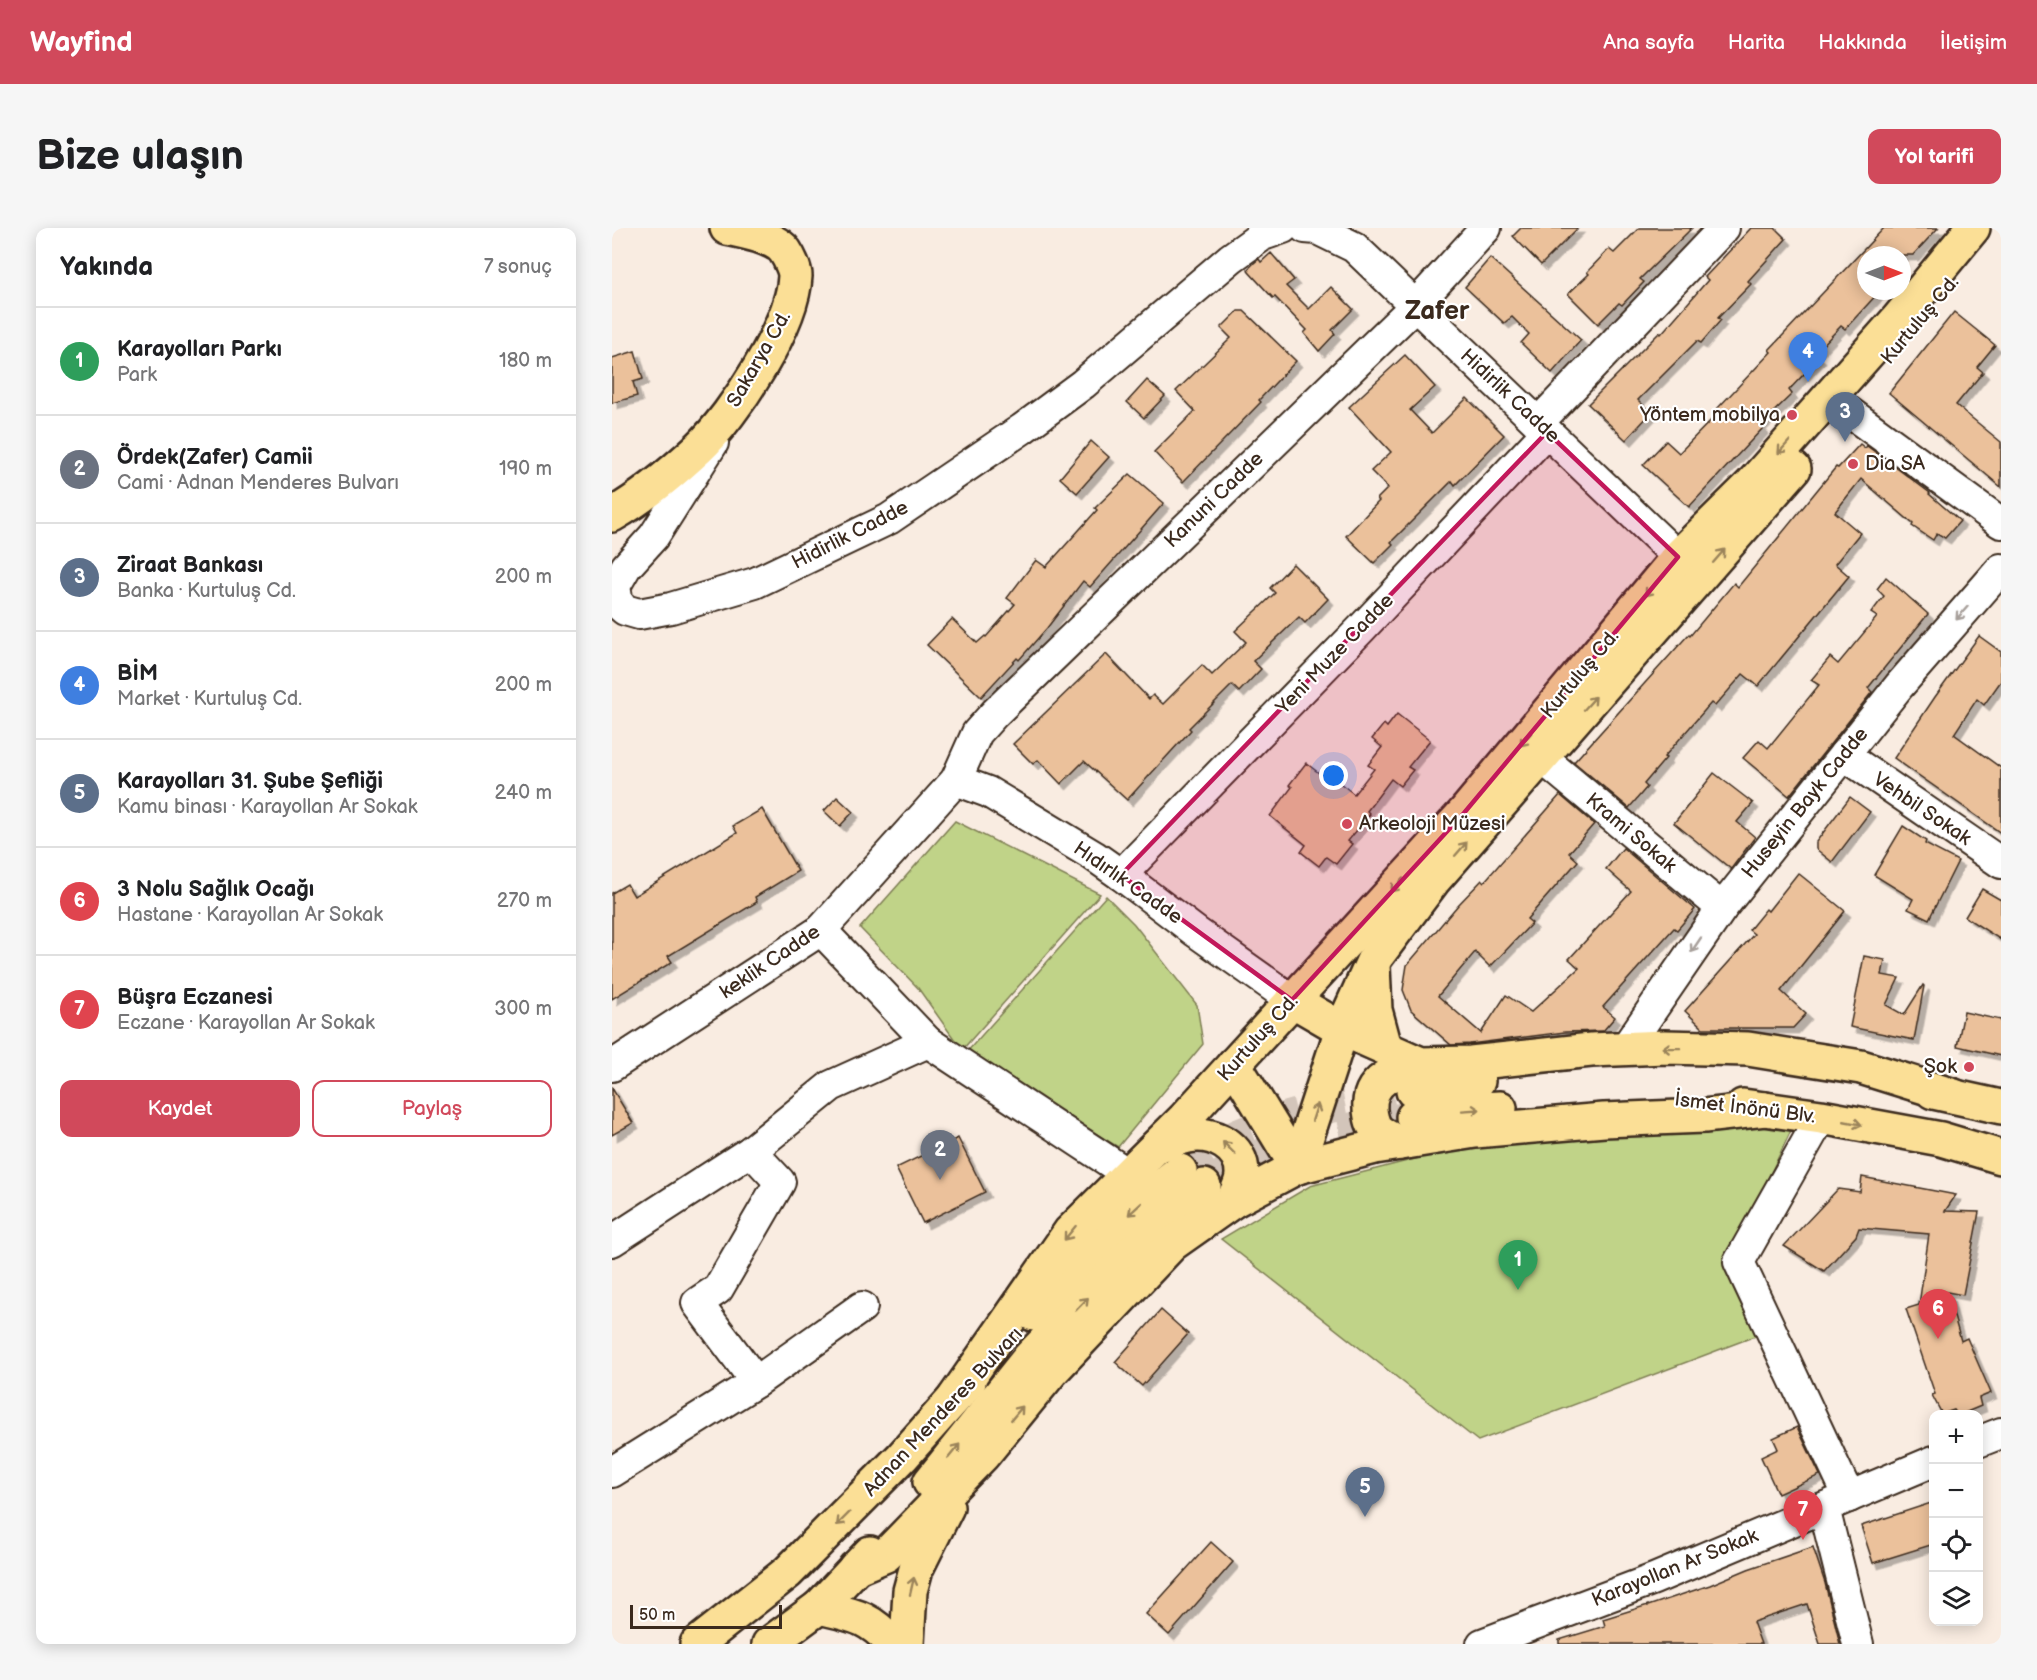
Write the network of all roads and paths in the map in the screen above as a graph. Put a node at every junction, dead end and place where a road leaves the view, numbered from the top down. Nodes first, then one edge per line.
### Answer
1 (727, 228) edge
2 (1282, 228) edge
3 (1305, 228) edge
4 (1486, 228) edge
5 (1724, 228) edge
6 (1974, 228) edge
7 (2000, 228) edge
8 (1414, 306) junction
9 (741, 397) junction
10 (1845, 410) junction
11 (1543, 428) junction
12 (612, 515) edge
13 (2001, 523) edge
14 (1678, 557) junction
15 (2001, 569) edge
16 (1844, 755) junction
17 (1542, 758) junction
18 (956, 780) junction
19 (2001, 863) edge
20 (1121, 874) junction
21 (1722, 908) junction
22 (821, 930) junction
23 (1373, 961) junction
24 (1292, 1000) junction
25 (1342, 1029) junction
26 (928, 1042) junction
27 (1384, 1047) junction
28 (1625, 1049) junction
29 (1234, 1064) junction
30 (612, 1066) edge
31 (1954, 1096) junction
32 (1412, 1104) junction
33 (2001, 1107) edge
34 (1821, 1117) junction
35 (1155, 1147) junction
36 (751, 1151) junction
37 (2001, 1157) edge
38 (1297, 1167) junction
39 (1128, 1174) junction
40 (1233, 1201) junction
41 (612, 1241) edge
42 (862, 1307) dead end
43 (756, 1382) junction
44 (955, 1397) junction
45 (2001, 1433) edge
46 (1983, 1440) edge
47 (1929, 1463) edge
48 (612, 1472) edge
49 (963, 1474) junction
50 (1836, 1503) junction
51 (855, 1568) junction
52 (819, 1607) junction
53 (1518, 1637) edge
54 (697, 1644) edge
55 (769, 1644) edge
56 (893, 1644) edge
57 (907, 1644) edge
58 (1482, 1644) edge
59 (1858, 1644) edge

1 - 9 main road, Sakarya Cd.
2 - 9 street, Hidirlik Cadde
3 - 8 street, Hidirlik Cadde
4 - 8 street, Kanuni Cadde
5 - 11 street, Yeni Muze Cadde
6 -> 14 main road, Kurtuluş Cd.
7 - 10 main road, Kurtuluş Cd.
8 - 11 street, Hidirlik Cadde
8 - 18 street, Kanuni Cadde
9 - 12 main road, Sakarya Cd.
10 - 13 street
17 -> 10 main road, Kurtuluş Cd.
11 - 14 street, Hidirlik Cadde
11 - 20 street, Yeni Muze Cadde
14 -> 24 main road, Kurtuluş Cd.
15 -> 16 street, Huseyin Bayk Cadde
16 - 19 street, Vehbil Sokak
16 - 21 street, Huseyin Bayk Cadde
17 - 21 street, Krami Sokak
23 -> 17 main road, Kurtuluş Cd.
18 - 20 street, Hıdırlık Cadde
18 - 22 street, keklik Cadde
20 - 24 street, Hıdırlık Cadde
21 -> 28 street, Huseyin Bayk Cadde
22 - 26 street
22 - 30 street, keklik Cadde
23 - 25 main road, Kurtuluş Cd.
23 - 27 main road
24 - 25 main road
24 - 29 main road, Kurtuluş Cd.
25 - 27 main road
38 -> 25 main road, Kurtuluş Cd.
26 - 36 street
26 - 39 street
27 - 32 main road
31 -> 28 main road
28 - 32 main road
29 - 35 main road, Kurtuluş Cd.
29 - 38 main road
31 - 32 main road, İsmet İnönü Blv.
31 - 33 main road, İsmet İnönü Blv.
32 -> 34 main road, İsmet İnönü Blv.
32 - 38 main road
34 -> 37 main road, İsmet İnönü Blv.
34 - 50 street
35 - 39 main road, Kurtuluş Cd.
40 -> 35 main road
36 - 41 street
36 - 43 street
38 - 40 main road
39 -> 44 main road, Kurtuluş Cd.
49 -> 40 main road
42 - 43 street
43 - 48 street
51 -> 44 main road, Adnan Menderes Bulvarı
44 -> 54 main road, Adnan Menderes Bulvarı
45 - 46 street
47 - 50 street, Karayollan Ar Sokak
49 - 51 main road
57 -> 49 main road
50 - 53 street, Karayollan Ar Sokak
50 - 59 street
51 - 52 main road, Adnan Menderes Bulvarı
52 - 55 main road, Adnan Menderes Bulvarı
52 - 56 main road
53 - 58 street, Karayollan Ar Sokak

